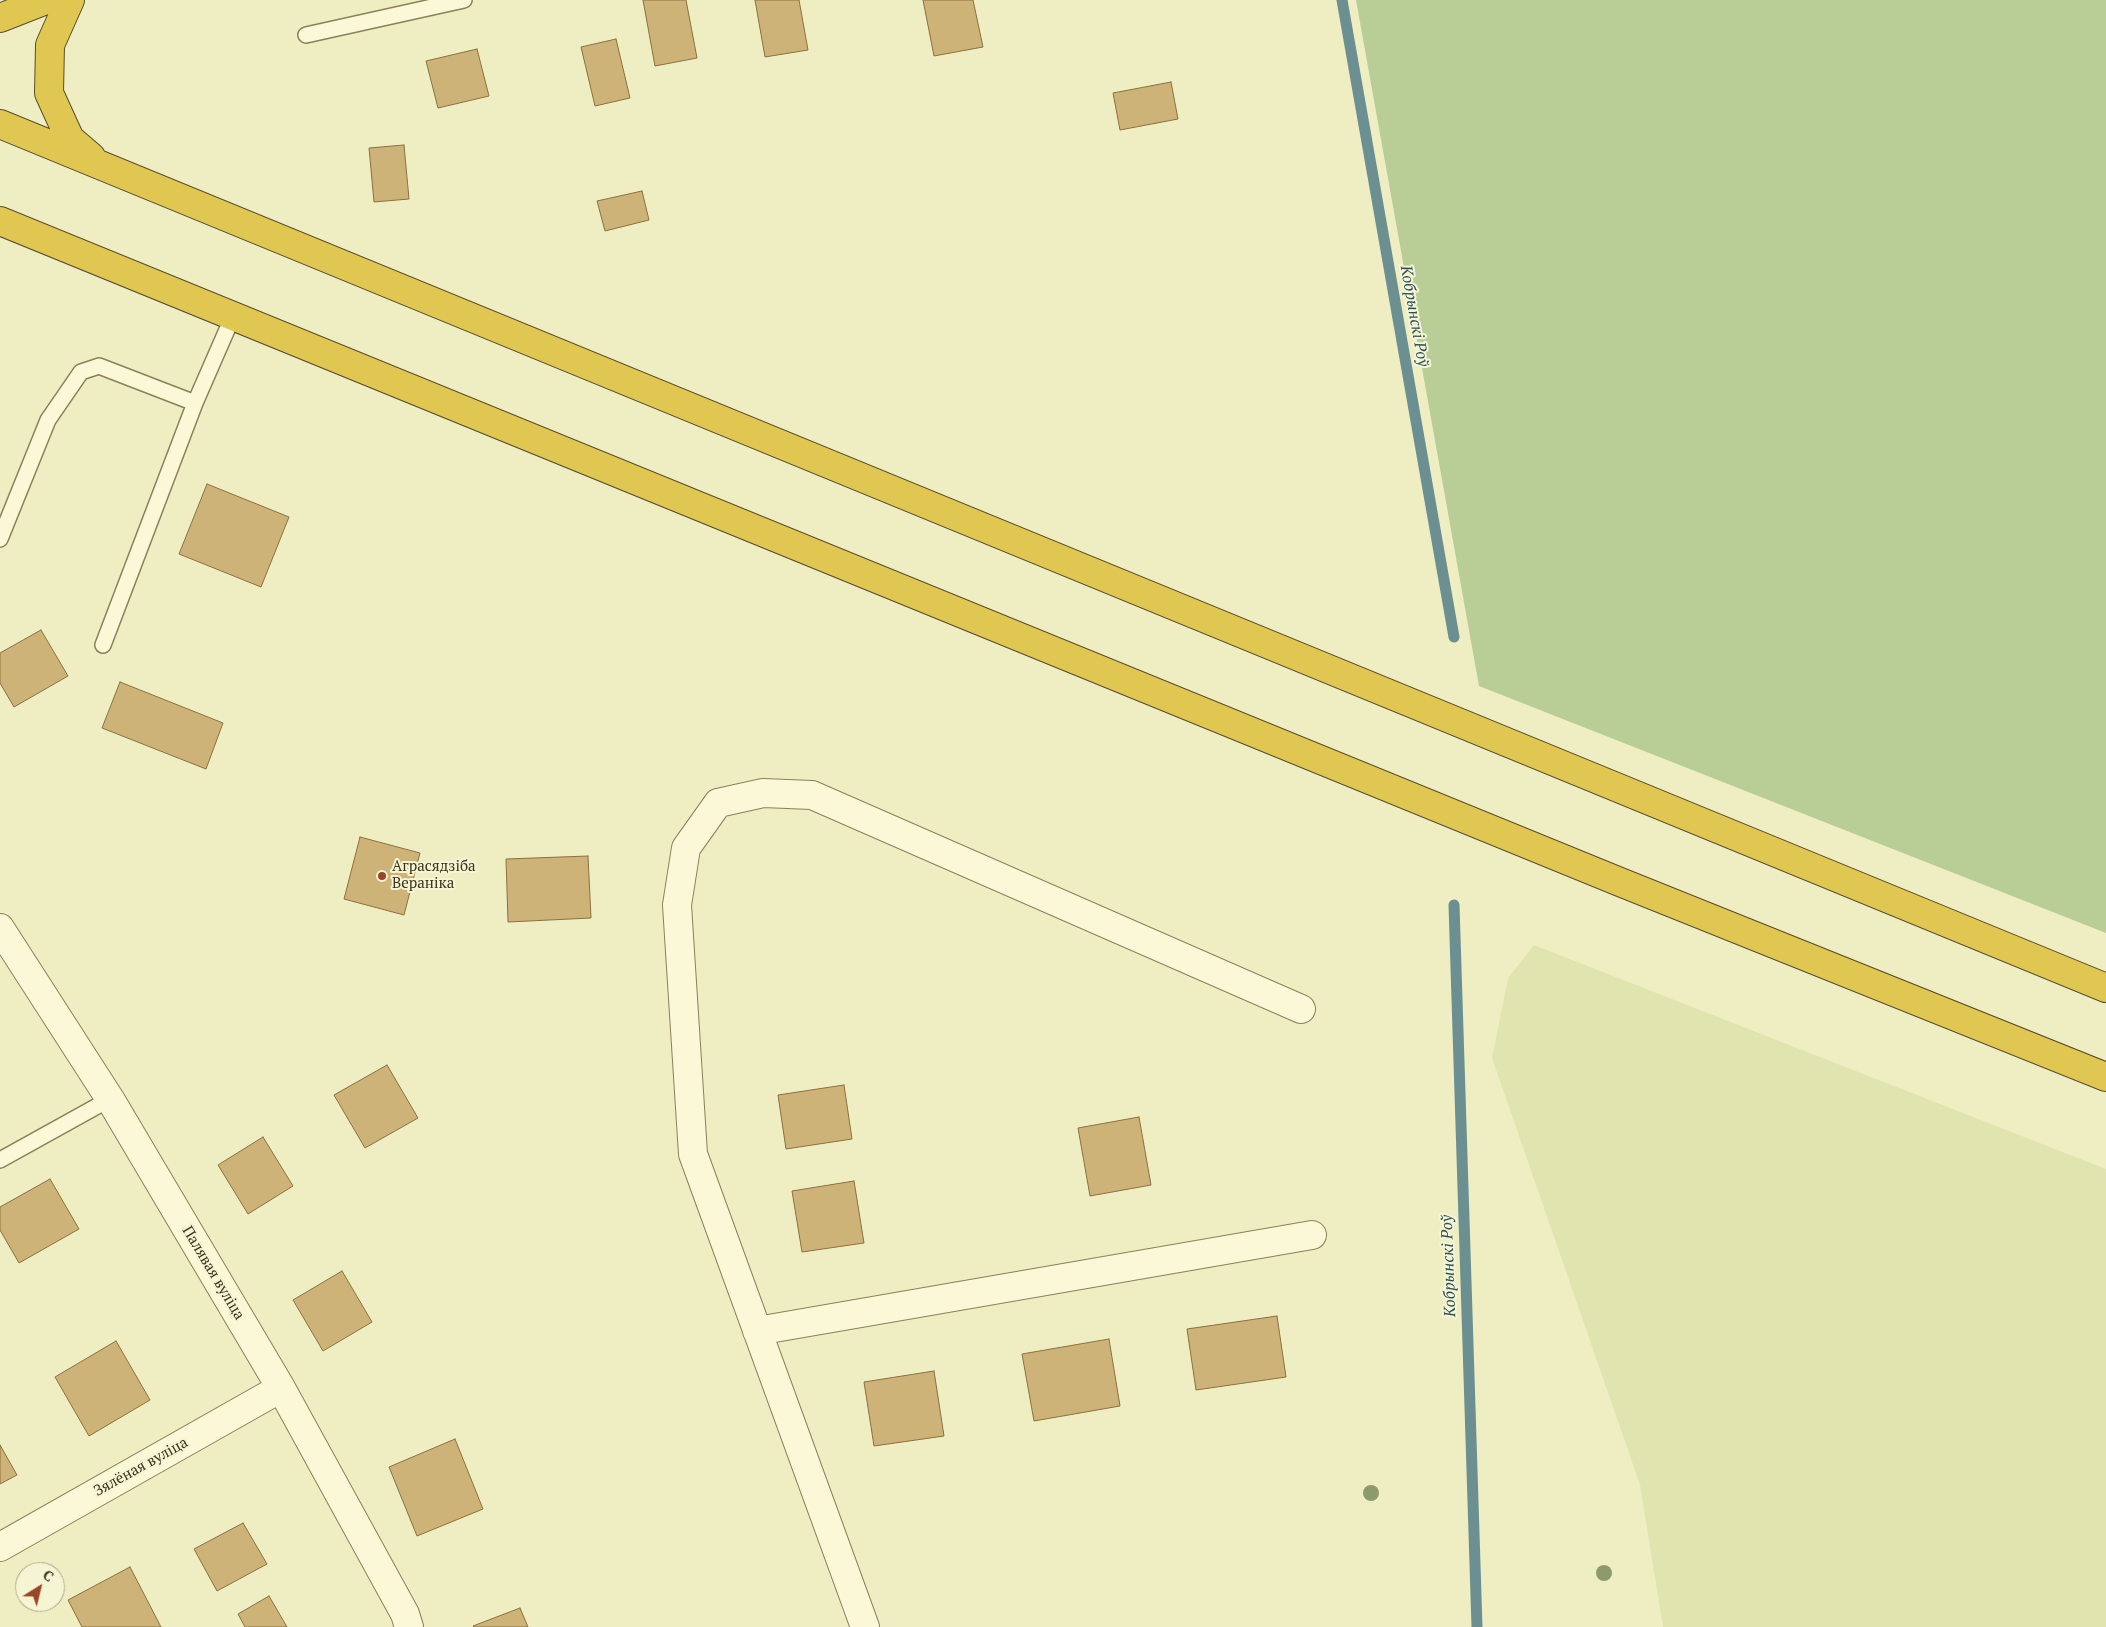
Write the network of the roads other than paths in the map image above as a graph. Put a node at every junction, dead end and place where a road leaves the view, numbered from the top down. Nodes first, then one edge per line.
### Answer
1 (46, 0) edge
2 (70, 0) edge
3 (464, 0) edge
4 (0, 18) edge
5 (306, 35) dead end
6 (0, 124) edge
7 (100, 165) junction
8 (0, 221) edge
9 (233, 316) junction
10 (195, 403) junction
11 (0, 539) edge
12 (102, 645) dead end
13 (0, 928) edge
14 (2106, 988) edge
15 (1302, 1009) dead end
16 (2106, 1077) edge
17 (110, 1099) junction
18 (0, 1160) edge
19 (1312, 1235) dead end
20 (757, 1331) junction
21 (281, 1388) junction
22 (0, 1547) edge
23 (409, 1627) edge
24 (865, 1627) edge

1 - 4 highway
2 - 7 highway
3 - 5 lane
6 - 7 highway
7 - 14 highway
8 - 9 highway
9 - 10 lane
9 - 16 highway
10 - 11 lane
10 - 12 lane
13 - 17 street, Палявая вуліца
15 - 20 street
17 - 18 lane
17 - 21 street, Палявая вуліца
19 - 20 street
20 - 24 street
21 - 22 street, Зялёная вуліца
21 - 23 street, Палявая вуліца

